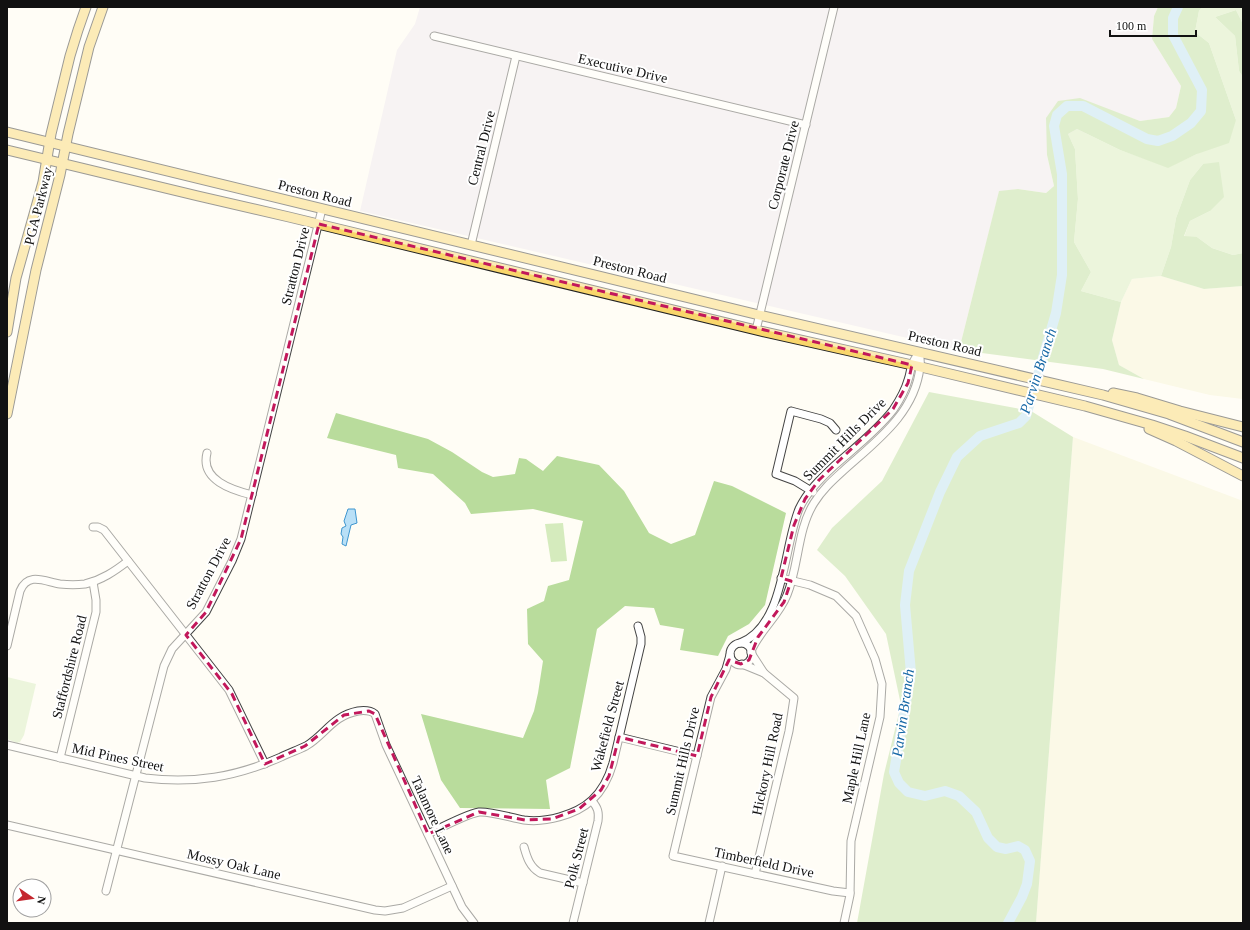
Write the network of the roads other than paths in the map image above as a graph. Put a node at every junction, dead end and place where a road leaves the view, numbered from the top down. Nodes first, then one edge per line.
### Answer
1 (86, 7) edge
2 (834, 7) edge
3 (99, 8) edge
4 (434, 36) dead end
5 (516, 56) junction
6 (806, 125) junction
7 (7, 132) edge
8 (50, 143) junction
9 (66, 147) junction
10 (7, 150) edge
11 (47, 160) junction
12 (63, 164) junction
13 (322, 209) junction
14 (318, 224) junction
15 (470, 245) junction
16 (458, 257) junction
17 (570, 269) junction
18 (567, 284) junction
19 (760, 315) junction
20 (756, 330) junction
21 (7, 332) edge
22 (919, 352) junction
23 (916, 366) junction
24 (1080, 389) junction
25 (1085, 406) junction
26 (7, 414) edge
27 (1243, 427) edge
28 (836, 430) dead end
29 (1243, 442) edge
30 (207, 453) dead end
31 (1243, 458) edge
32 (1243, 476) edge
33 (811, 490) junction
34 (252, 495) junction
35 (818, 496) junction
36 (93, 527) dead end
37 (128, 561) junction
38 (781, 578) junction
39 (791, 581) junction
40 (93, 582) junction
41 (638, 626) dead end
42 (186, 635) junction
43 (740, 643) junction
44 (7, 646) edge
45 (751, 652) junction
46 (730, 655) junction
47 (741, 664) junction
48 (723, 674) junction
49 (764, 674) junction
50 (375, 714) joint
51 (619, 737) junction
52 (7, 745) edge
53 (697, 756) junction
54 (60, 758) junction
55 (265, 764) junction
56 (136, 776) junction
57 (592, 801) junction
58 (7, 825) edge
59 (428, 834) junction
60 (524, 847) dead end
61 (117, 851) junction
62 (673, 856) joint
63 (722, 866) junction
64 (755, 874) junction
65 (583, 883) junction
66 (452, 886) junction
67 (106, 891) dead end
68 (850, 893) junction
69 (474, 923) edge
70 (573, 923) edge
71 (710, 923) edge
72 (844, 923) edge

1 - 8 main road, PGA Parkway
2 - 6 street, Corporate Drive
3 - 9 main road, PGA Parkway
4 - 5 street, Executive Drive
5 - 6 street, Executive Drive
5 - 15 street, Central Drive
6 - 19 street, Corporate Drive
7 - 8 main road, Preston Road
8 - 9 main road, Preston Road
8 - 11 main road, PGA Parkway
9 - 12 main road, PGA Parkway
9 - 13 main road, Preston Road
10 - 11 main road, Preston Road
11 - 12 main road, Preston Road
11 - 21 main road, PGA Parkway
12 - 14 main road, Preston Road
12 - 26 main road, PGA Parkway
13 - 14 street, Stratton Drive
13 - 15 main road, Preston Road
14 - 16 main road, Preston Road
14 - 34 street, Stratton Drive
15 - 16 main road
15 - 17 main road, Preston Road
16 - 18 main road, Preston Road
17 - 18 main road
17 - 19 main road, Preston Road
18 - 20 main road, Preston Road
19 - 20 street, Corporate Drive
19 - 22 main road, Preston Road
20 - 23 main road, Preston Road
22 - 23 street, Summit Hills Drive
22 - 24 main road, Preston Road
23 - 25 main road, Preston Road
23 - 33 street, Summit Hills Drive
23 - 35 street, Summit Hills Drive
24 - 27 main road
24 - 29 main road, Preston Road
25 - 31 main road, Preston Road
25 - 32 main road
28 - 33 street
30 - 34 street
33 - 35 street
33 - 38 street, Summit Hills Drive
34 - 42 street, Stratton Drive
35 - 39 street, Summit Hills Drive
36 - 37 street
37 - 40 street
37 - 42 street
38 - 39 street, Maple Hill Lane
38 - 43 street, Summit Hills Drive
39 - 45 street, Summit Hills Drive
39 - 68 street, Maple Hill Lane
40 - 44 street
40 - 54 street, Staffordshire Road
41 - 51 street, Wakefield Street
42 - 55 street
42 - 56 street, Stratton Drive
43 - 45 street
43 - 46 street
45 - 47 street
45 - 49 street, Hickory Hill Road
46 - 47 street
46 - 48 street, Summit Hills Drive
47 - 48 street
47 - 49 street, Hickory Hill Road
48 - 53 street, Summit Hills Drive
49 - 64 street, Hickory Hill Road
50 - 55 street, Mid Pines Street
50 - 59 street, Talamore Lane
51 - 53 street
51 - 57 street, Wakefield Street
52 - 54 street, Mid Pines Street
53 - 62 street, Summit Hills Drive
54 - 56 street, Mid Pines Street
55 - 56 street, Mid Pines Street
56 - 61 street, Stratton Drive
57 - 59 street, Wakefield Street
57 - 65 street, Polk Street
58 - 61 street, Mossy Oak Lane
59 - 66 street, Talamore Lane
60 - 65 street
61 - 66 street, Mossy Oak Lane
61 - 67 street, Stratton Drive
62 - 63 street, Timberfield Drive
63 - 64 street, Timberfield Drive
63 - 71 street
64 - 68 street, Timberfield Drive
65 - 70 street, Polk Street
66 - 69 street, Talamore Lane
68 - 72 street, Maple Hill Lane

